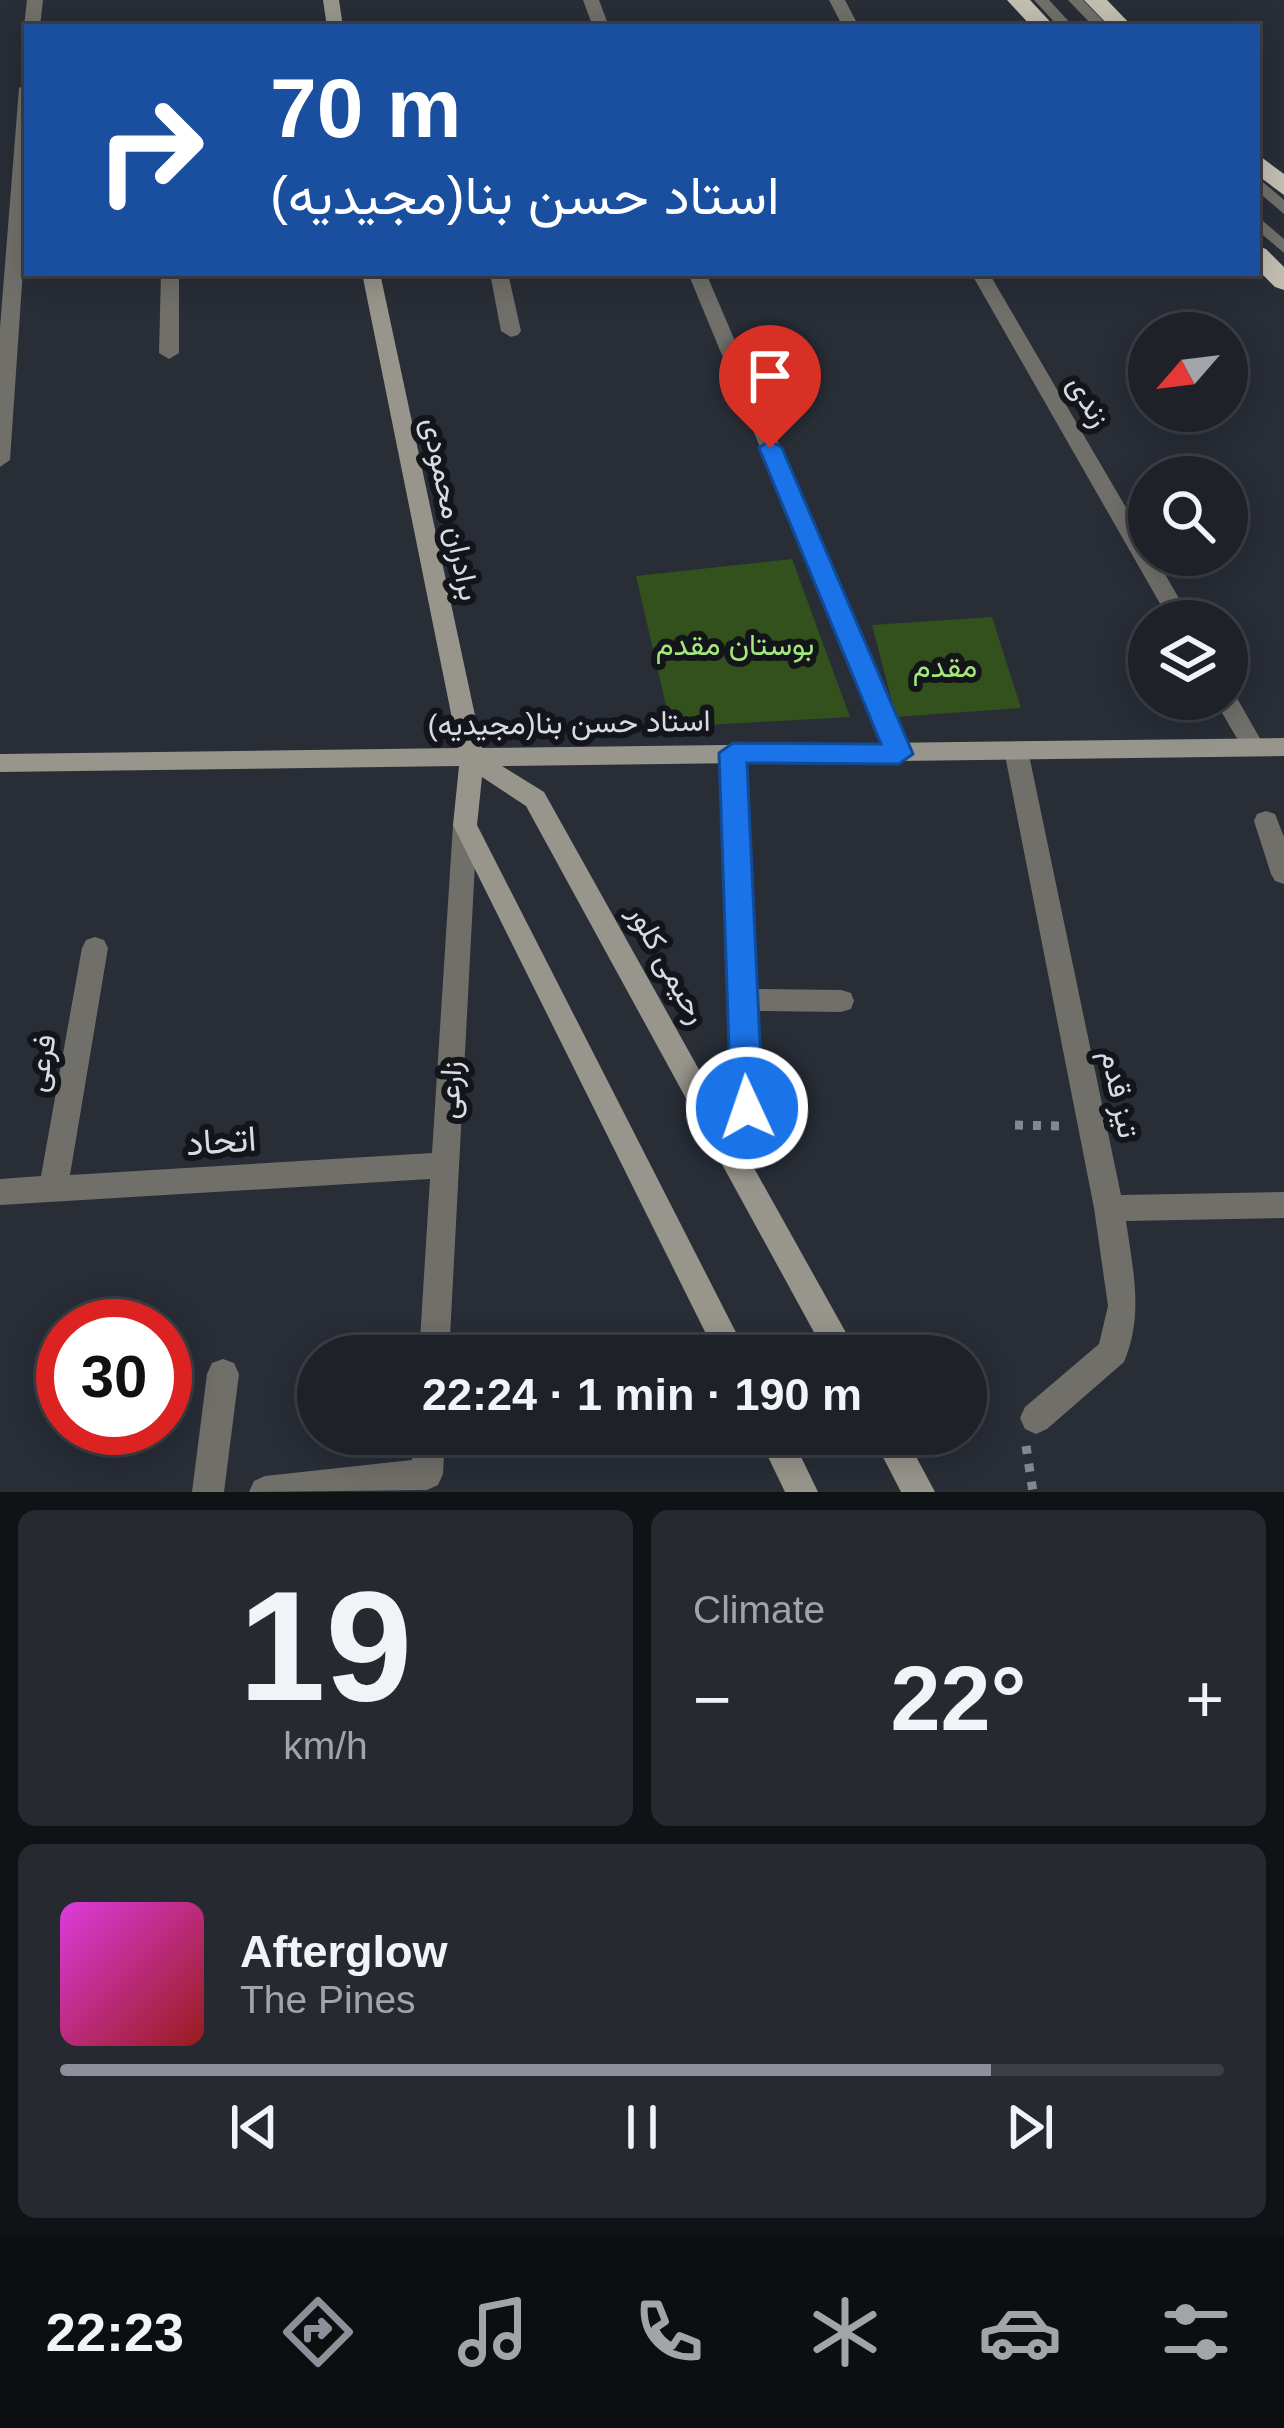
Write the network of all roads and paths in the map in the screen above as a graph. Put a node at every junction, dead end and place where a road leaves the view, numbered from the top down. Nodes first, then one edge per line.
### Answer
1 (1018, 0) edge
2 (1041, 0) edge
3 (1075, 0) edge
4 (1095, 0) edge
5 (1041, 24) edge
6 (1064, 24) edge
7 (1099, 24) edge
8 (1119, 24) edge
9 (24, 127) edge
10 (1265, 170) edge
11 (1284, 188) edge
12 (1284, 209) edge
13 (1260, 224) edge
14 (1284, 248) edge
15 (1260, 257) edge
16 (13, 269) edge
17 (170, 276) edge
18 (371, 276) edge
19 (500, 276) edge
20 (698, 276) edge
21 (982, 276) edge
22 (1284, 282) edge
23 (511, 331) dead end
24 (169, 353) dead end
25 (0, 460) edge
26 (1169, 600) edge
27 (1238, 720) edge
28 (1284, 747) edge
29 (1255, 748) junction
30 (1016, 750) junction
31 (733, 753) junction
32 (899, 754) junction
33 (472, 758) junction
34 (0, 763) edge
35 (1266, 821) dead end
36 (465, 825) junction
37 (1284, 874) edge
38 (95, 948) dead end
39 (742, 1000) junction
40 (841, 1001) dead end
41 (747, 1108) dead end
42 (1015, 1125) dead end
43 (1093, 1127) junction
44 (446, 1165) junction
45 (52, 1189) junction
46 (0, 1192) edge
47 (1284, 1205) edge
48 (1109, 1208) junction
49 (435, 1335) edge
50 (722, 1335) edge
51 (832, 1335) edge
52 (224, 1374) dead end
53 (1036, 1418) dead end
54 (428, 1455) edge
55 (783, 1455) edge
56 (899, 1455) edge
57 (208, 1492) edge
58 (265, 1492) edge
59 (802, 1492) edge
60 (919, 1492) edge

1 - 5 highway
2 - 6 lane
3 - 7 lane
4 - 8 highway
9 - 16 street
10 - 11 highway
10 - 12 lane
13 - 14 lane
15 - 22 highway
16 - 25 street
17 - 24 street
18 - 33 main road, برادران محمودی
19 - 23 street
20 - 32 street
21 - 26 street, زندی
27 - 29 street
28 - 29 main road, استاد حسن بنا(مجیدیه)
29 - 30 main road, استاد حسن بنا(مجیدیه)
30 - 32 main road, استاد حسن بنا(مجیدیه)
30 - 43 street, تیز قدم
31 - 32 main road, استاد حسن بنا(مجیدیه)
31 - 33 main road, استاد حسن بنا(مجیدیه)
31 - 39 street
33 - 34 main road, استاد حسن بنا(مجیدیه)
33 - 36 main road, برادران محمودی
33 - 51 main road, رحیمی کلور
35 - 37 street
36 - 44 street, زارعی
36 - 50 main road
38 - 45 street, فرعی
39 - 40 street
39 - 41 street
42 - 43 path
43 - 48 street, تیز قدم
44 - 45 street, اتحاد
44 - 49 street, زارعی
45 - 46 street, اتحاد
47 - 48 street
48 - 53 street, تیز قدم
52 - 57 street
54 - 58 street
55 - 59 main road
56 - 60 main road

